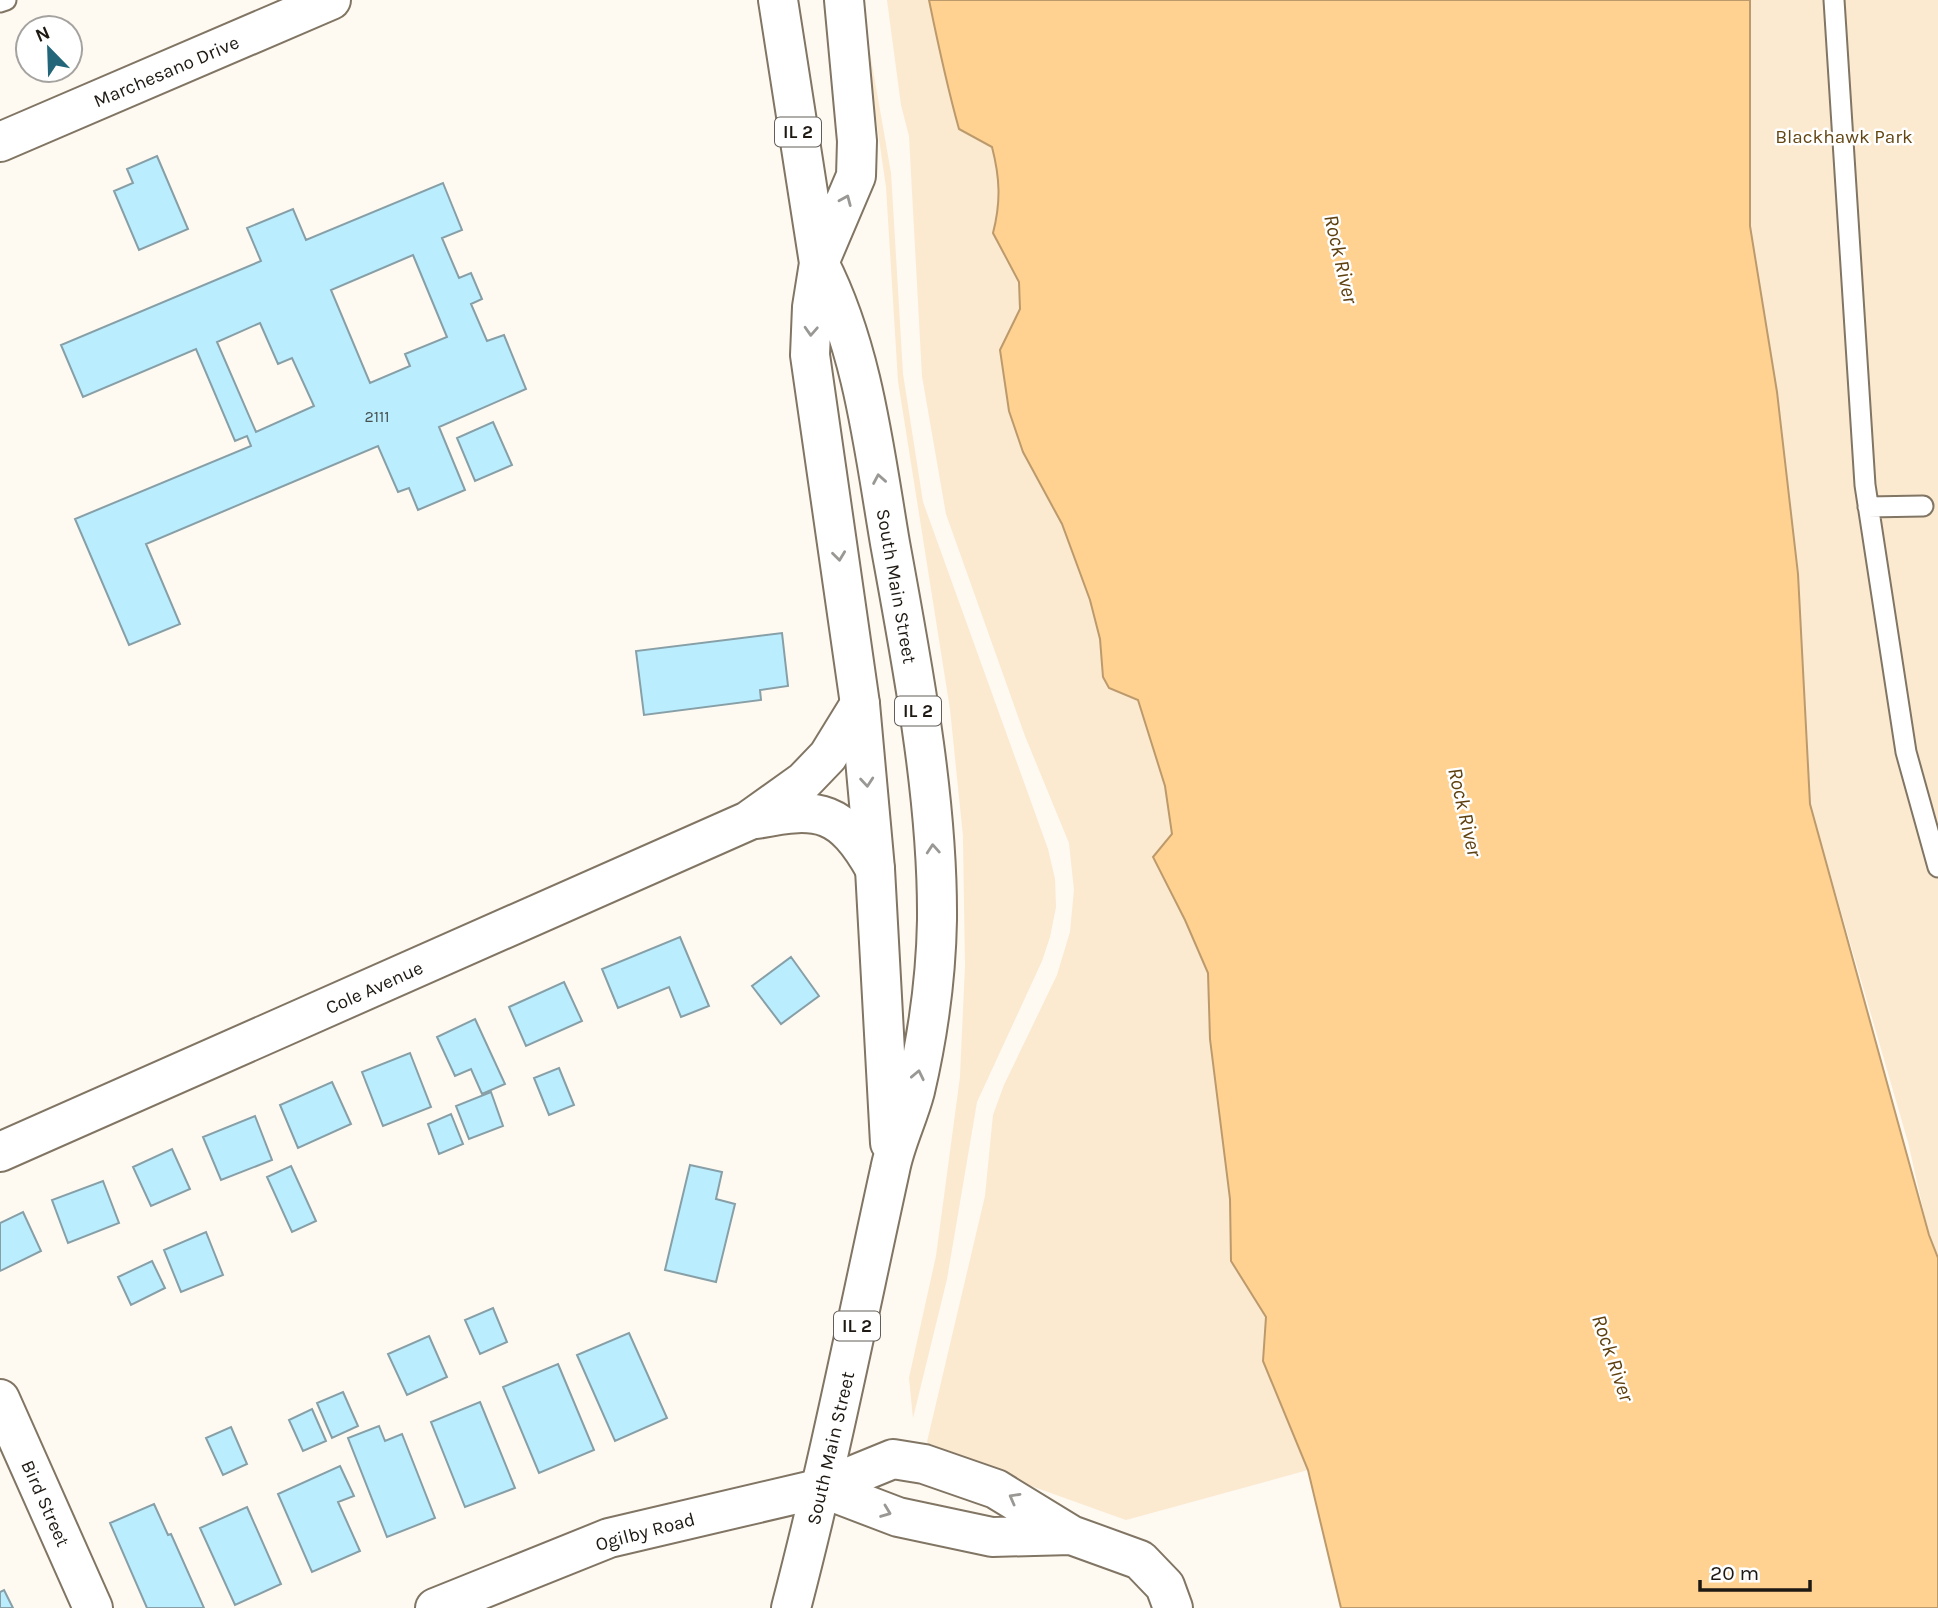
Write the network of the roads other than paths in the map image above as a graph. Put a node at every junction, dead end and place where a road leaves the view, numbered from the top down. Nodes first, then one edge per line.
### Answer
1 (6, 0) edge
2 (331, 0) edge
3 (778, 0) edge
4 (844, 0) edge
5 (1834, 0) edge
6 (0, 2) edge
7 (0, 142) edge
8 (819, 263) junction
9 (1923, 506) dead end
10 (1868, 507) junction
11 (860, 704) junction
12 (1931, 817) edge
13 (748, 821) junction
14 (1938, 867) edge
15 (875, 869) junction
16 (0, 1152) edge
17 (891, 1164) junction
18 (0, 1399) edge
19 (822, 1488) junction
20 (1071, 1535) junction
21 (93, 1608) edge
22 (435, 1608) edge
23 (792, 1608) edge
24 (1173, 1608) edge

1 - 6 lane
2 - 7 main road, Marchesano Drive
3 - 8 main road, South Main Street / IL 2
8 -> 4 main road
5 - 10 lane
8 -> 11 main road, South Main Street / IL 2
17 -> 8 main road, South Main Street / IL 2
9 - 10 lane
10 - 12 lane
11 - 13 main road, Cole Avenue
11 -> 15 main road, South Main Street / IL 2
12 - 14 lane
13 - 15 main road, Cole Avenue
13 - 16 main road, Cole Avenue
15 - 17 main road, South Main Street / IL 2
17 - 19 main road, South Main Street / IL 2
18 - 21 main road, Bird Street
19 -> 20 main road
20 -> 19 main road, Ogilby Road
19 - 22 main road, Ogilby Road
19 - 23 main road, South Main Street / IL 2
20 - 24 main road

